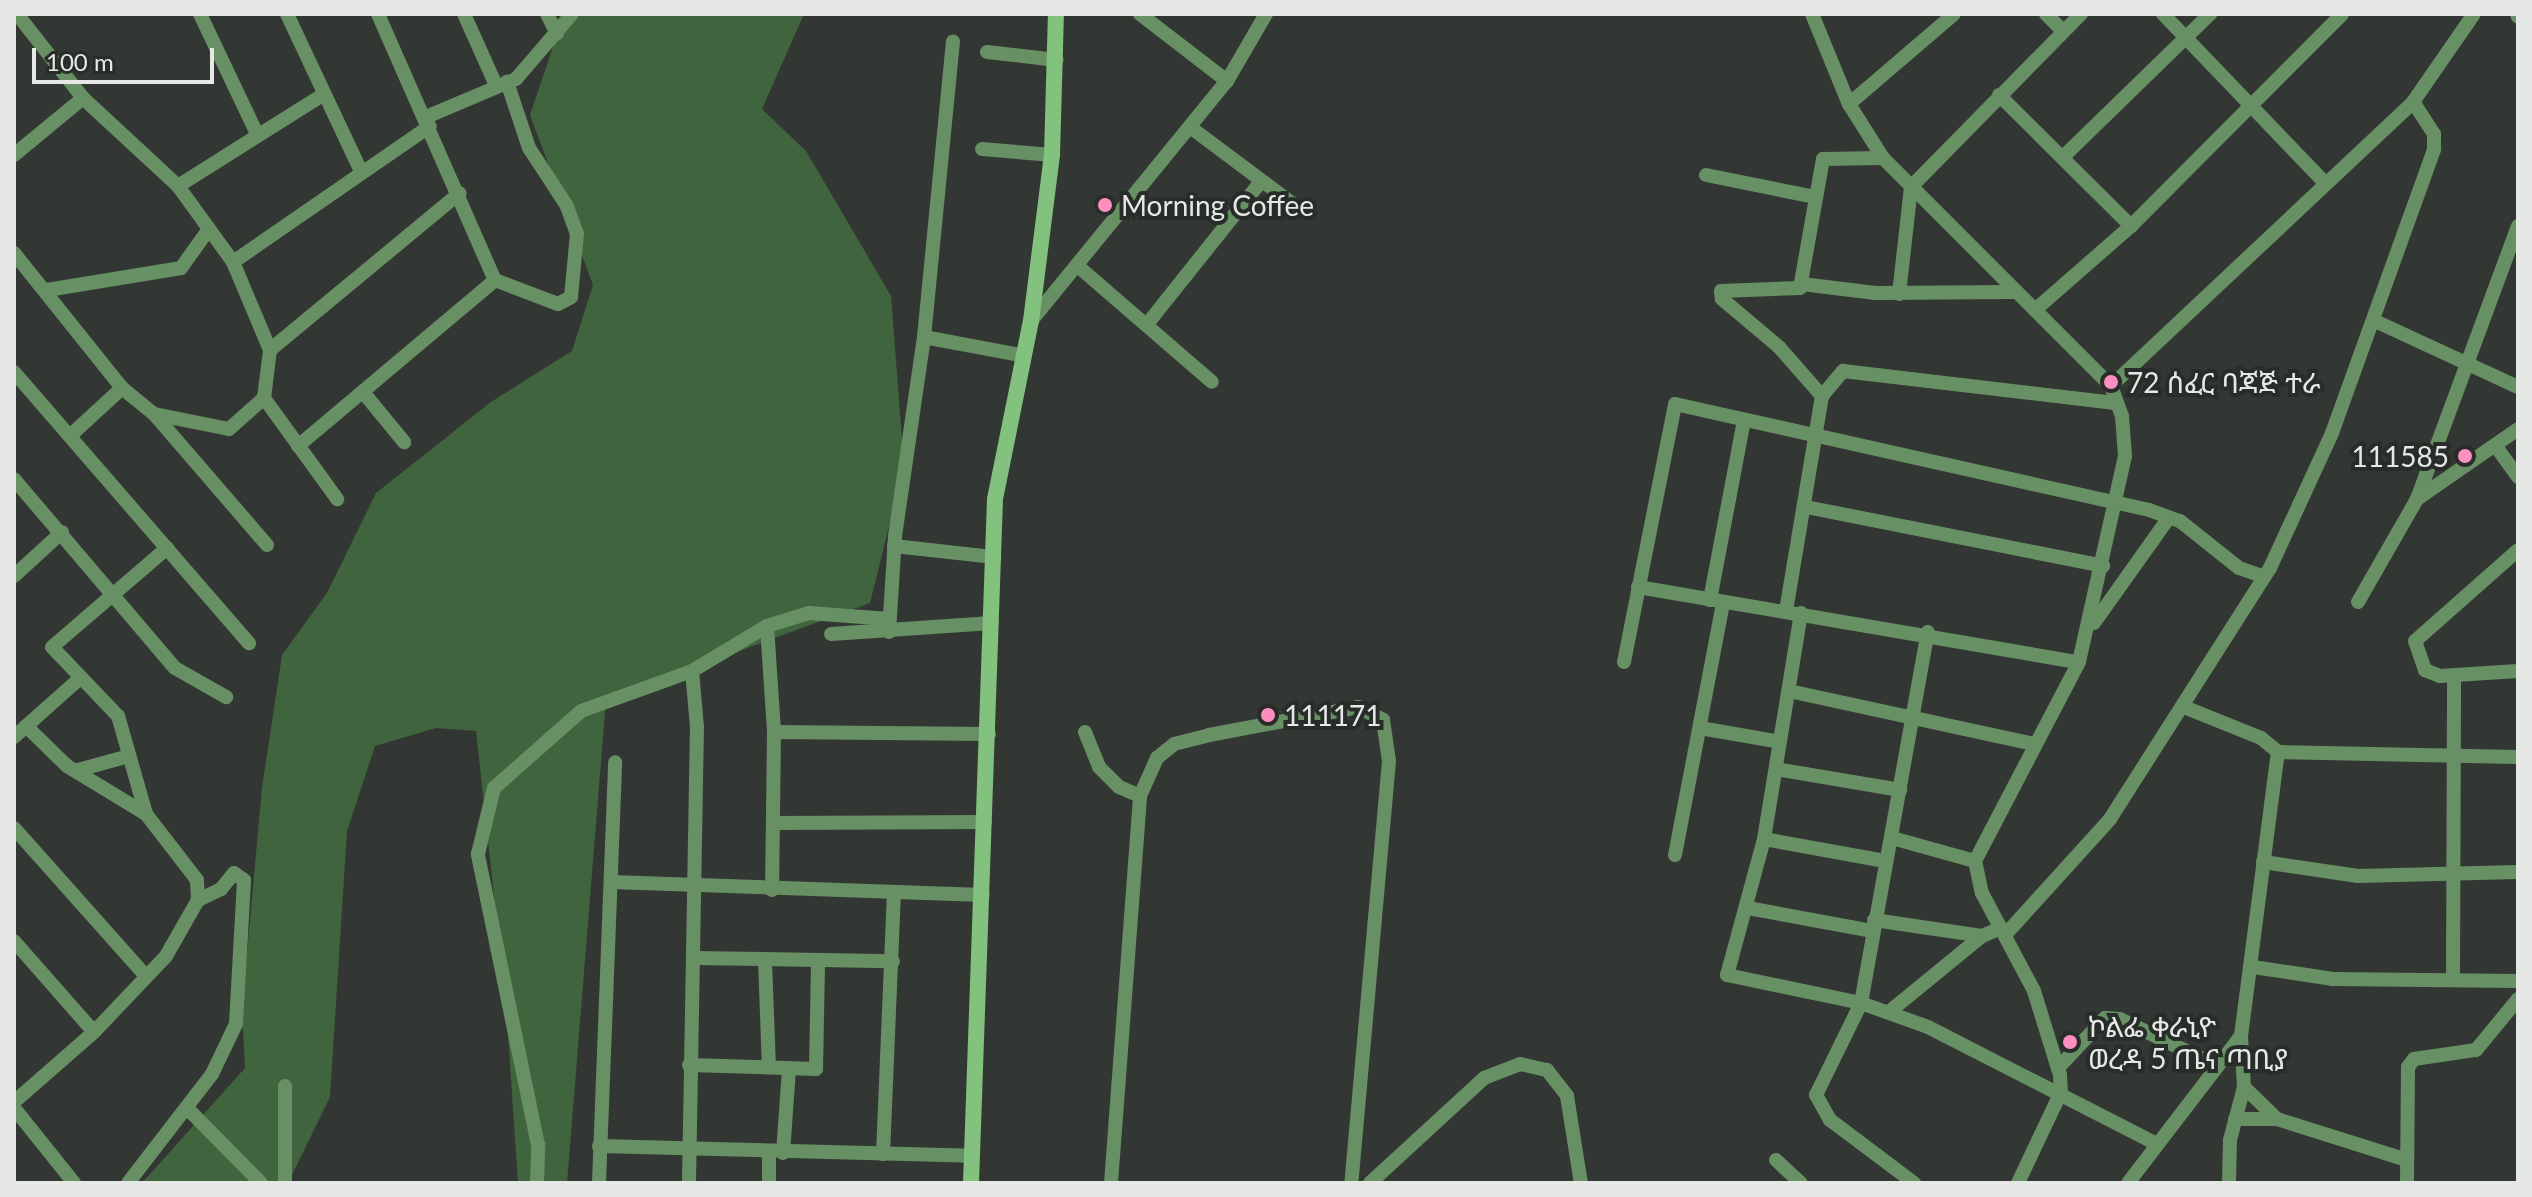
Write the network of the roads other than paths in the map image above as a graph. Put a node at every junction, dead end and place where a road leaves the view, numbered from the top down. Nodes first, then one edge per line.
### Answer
1 (17, 14) edge
2 (200, 14) edge
3 (287, 14) edge
4 (378, 14) edge
5 (464, 14) edge
6 (547, 14) edge
7 (572, 14) edge
8 (1056, 14) edge
9 (1140, 14) edge
10 (1266, 14) edge
11 (1812, 14) edge
12 (1954, 14) edge
13 (2046, 14) edge
14 (2081, 14) edge
15 (2163, 14) edge
16 (2210, 14) edge
17 (2342, 14) edge
18 (2474, 14) edge
19 (2063, 31) junction
20 (557, 34) junction
21 (2186, 37) junction
22 (953, 41) dead end
23 (987, 52) dead end
24 (1057, 60) junction
25 (1227, 81) junction
26 (501, 83) junction
27 (324, 94) junction
28 (1999, 95) junction
29 (83, 98) junction
30 (2413, 102) junction
31 (2252, 103) junction
32 (1849, 104) junction
33 (428, 122) junction
34 (1190, 127) junction
35 (256, 132) junction
36 (982, 149) dead end
37 (16, 151) edge
38 (1052, 155) junction
39 (2064, 156) junction
40 (1883, 158) junction
41 (361, 171) junction
42 (1706, 175) dead end
43 (2325, 183) junction
44 (1259, 184) junction
45 (178, 186) junction
46 (1911, 187) junction
47 (460, 193) junction
48 (1815, 197) junction
49 (1301, 210) dead end
50 (2131, 226) junction
51 (2518, 226) edge
52 (209, 229) junction
53 (14, 253) edge
54 (233, 262) junction
55 (1080, 268) junction
56 (495, 280) junction
57 (1802, 284) junction
58 (47, 290) junction
59 (2013, 292) junction
60 (1899, 294) junction
61 (2035, 310) junction
62 (1031, 321) junction
63 (2375, 321) junction
64 (1148, 323) junction
65 (924, 337) junction
66 (270, 350) junction
67 (1020, 355) junction
68 (2464, 364) junction
69 (14, 372) edge
70 (1212, 382) dead end
71 (2111, 386) junction
72 (2518, 387) edge
73 (122, 388) junction
74 (363, 392) junction
75 (1822, 396) junction
76 (264, 398) junction
77 (2117, 403) junction
78 (154, 414) junction
79 (1744, 420) junction
80 (2518, 429) edge
81 (72, 434) junction
82 (1817, 436) junction
83 (404, 442) dead end
84 (298, 446) junction
85 (2497, 448) junction
86 (2518, 477) edge
87 (14, 479) edge
88 (337, 499) dead end
89 (2417, 499) junction
90 (2115, 504) junction
91 (1806, 507) junction
92 (2168, 519) junction
93 (62, 532) junction
94 (267, 545) dead end
95 (894, 546) junction
96 (167, 548) junction
97 (2518, 550) edge
98 (994, 557) junction
99 (2103, 566) junction
100 (14, 576) edge
101 (2262, 576) junction
102 (1638, 587) junction
103 (112, 591) junction
104 (1716, 601) junction
105 (2358, 602) dead end
106 (1794, 612) junction
107 (992, 623) junction
108 (767, 626) junction
109 (889, 626) junction
110 (2089, 630) junction
111 (1928, 632) junction
112 (831, 634) dead end
113 (249, 643) dead end
114 (1624, 662) dead end
115 (2079, 662) junction
116 (692, 671) junction
117 (2518, 671) edge
118 (2454, 678) junction
119 (79, 679) junction
120 (1789, 691) junction
121 (226, 697) dead end
122 (2184, 707) junction
123 (1912, 715) junction
124 (26, 726) junction
125 (1700, 728) junction
126 (774, 732) junction
127 (1085, 732) dead end
128 (989, 734) junction
129 (14, 737) edge
130 (1780, 742) junction
131 (2034, 744) junction
132 (2278, 752) junction
133 (129, 756) junction
134 (2518, 757) edge
135 (2455, 759) junction
136 (615, 762) dead end
137 (1776, 769) junction
138 (78, 770) junction
139 (1900, 790) junction
140 (1140, 796) junction
141 (146, 814) junction
142 (985, 822) junction
143 (774, 823) junction
144 (14, 828) edge
145 (1892, 838) junction
146 (1764, 839) junction
147 (1675, 855) dead end
148 (1885, 861) junction
149 (1975, 861) junction
150 (2263, 862) junction
151 (2518, 872) edge
152 (2455, 876) junction
153 (611, 882) junction
154 (695, 886) junction
155 (772, 890) junction
156 (894, 892) junction
157 (983, 895) junction
158 (198, 900) junction
159 (1748, 908) junction
160 (1873, 925) junction
161 (2003, 932) junction
162 (1982, 936) junction
163 (14, 941) edge
164 (693, 958) junction
165 (765, 960) junction
166 (818, 960) junction
167 (893, 961) junction
168 (2253, 967) junction
169 (146, 976) junction
170 (2453, 980) junction
171 (2518, 981) edge
172 (2518, 999) edge
173 (1861, 1003) junction
174 (1889, 1012) junction
175 (94, 1032) junction
176 (2241, 1036) junction
177 (689, 1065) junction
178 (2215, 1065) junction
179 (769, 1067) junction
180 (2058, 1068) junction
181 (789, 1070) junction
182 (285, 1086) dead end
183 (2244, 1087) junction
184 (2061, 1092) junction
185 (14, 1102) edge
186 (14, 1108) edge
187 (187, 1108) junction
188 (2235, 1119) junction
189 (2277, 1119) junction
190 (2157, 1144) junction
191 (599, 1146) junction
192 (689, 1150) junction
193 (776, 1153) junction
194 (883, 1154) junction
195 (972, 1156) junction
196 (2404, 1159) junction
197 (1776, 1160) dead end
198 (71, 1182) edge
199 (128, 1183) edge
200 (261, 1183) edge
201 (285, 1183) edge
202 (537, 1183) edge
203 (599, 1183) edge
204 (689, 1183) edge
205 (769, 1183) edge
206 (971, 1183) edge
207 (1111, 1183) edge
208 (1351, 1183) edge
209 (1370, 1183) edge
210 (1581, 1183) edge
211 (1801, 1183) edge
212 (1914, 1183) edge
213 (2018, 1183) edge
214 (2128, 1183) edge
215 (2229, 1183) edge
216 (2407, 1183) edge

1 - 29 street
2 - 35 street
3 - 27 street
4 - 33 street
5 - 26 street
6 - 20 street
7 - 20 street
8 - 24 street
9 - 25 street
10 - 25 street
11 - 32 street
12 - 32 street
13 - 19 street
14 - 19 street
15 - 21 street
16 - 21 street
17 - 31 street
18 - 30 street
19 - 28 street
20 - 26 street
21 - 31 street
21 - 39 street
22 - 65 street
23 - 24 street
24 - 38 street
25 - 34 street
26 - 33 street
26 - 56 street
27 - 35 street
27 - 41 street
28 - 39 street
28 - 46 street
29 - 37 street
29 - 45 street
30 - 43 street
30 - 63 street
31 - 43 street
31 - 50 street
32 - 40 street
33 - 41 street
33 - 47 street
34 - 44 street
34 - 55 street
35 - 45 street
36 - 38 street
38 - 62 street
39 - 50 street
40 - 46 street
40 - 48 street
41 - 54 street
42 - 48 street
43 - 71 street
44 - 49 street
44 - 64 street
45 - 52 street
46 - 59 street
46 - 60 street
47 - 56 street
47 - 66 street
48 - 57 street
50 - 61 street
51 - 68 street
52 - 54 street
52 - 58 street
53 - 58 street
54 - 66 street
55 - 62 street
55 - 64 street
56 - 74 street
57 - 60 street
57 - 75 street
58 - 73 street
59 - 60 street
59 - 61 street
61 - 71 street
62 - 67 street
63 - 68 street
63 - 101 street
64 - 70 street
65 - 67 street
65 - 95 street
66 - 76 street
67 - 98 street
68 - 72 street
68 - 89 street
69 - 81 street
71 - 77 street
73 - 78 street
73 - 81 street
74 - 83 street
74 - 84 street
75 - 77 street
75 - 82 street
76 - 78 street
76 - 84 street
77 - 90 street
78 - 94 street
79 - 82 street
79 - 102 street
79 - 104 street
80 - 85 street
81 - 96 street
82 - 90 street
82 - 91 street
84 - 88 street
85 - 86 street
85 - 89 street
87 - 93 street
89 - 105 street
90 - 92 street
90 - 99 street
91 - 99 street
91 - 106 street
92 - 101 street
92 - 110 street
93 - 100 street
93 - 103 street
95 - 98 street
95 - 109 street
96 - 103 street
96 - 113 street
97 - 118 street
98 - 107 street
99 - 110 street
101 - 122 street
102 - 104 street
102 - 114 street
103 - 119 street
103 - 121 street
104 - 106 street
104 - 125 street
106 - 111 street
106 - 120 street
107 - 109 street
107 - 128 street
108 - 109 street
108 - 116 street
108 - 126 street
109 - 112 street
110 - 115 street
111 - 115 street
111 - 123 street
115 - 131 street
116 - 154 street
116 - 202 street
117 - 118 street
118 - 135 street
119 - 124 street
119 - 133 street
120 - 123 street
120 - 130 street
122 - 132 street
122 - 161 street
123 - 131 street
123 - 139 street
124 - 129 street
124 - 138 street
125 - 130 street
125 - 147 street
126 - 128 street
126 - 143 street
127 - 140 street
128 - 142 street
130 - 137 street
131 - 149 street
132 - 135 street
132 - 150 street
133 - 138 street
133 - 141 street
134 - 135 street
135 - 152 street
136 - 153 street
137 - 139 street
137 - 146 street
138 - 141 street
139 - 145 street
140 - 207 street
140 - 208 street
141 - 158 street
142 - 143 street
142 - 157 street
143 - 155 street
144 - 169 street
145 - 148 street
145 - 149 street
146 - 148 street
146 - 159 street
148 - 160 street
149 - 161 street
150 - 152 street
150 - 168 street
151 - 152 street
152 - 170 street
153 - 154 street
153 - 191 street
154 - 155 street
154 - 164 street
155 - 156 street
156 - 157 street
156 - 167 street
157 - 195 street
158 - 169 street
158 - 187 street
159 - 160 street
159 - 173 street
160 - 162 street
160 - 173 street
161 - 162 street
161 - 180 street
162 - 174 street
163 - 175 street
164 - 165 street
164 - 177 street
165 - 166 street
165 - 179 street
166 - 167 street
166 - 181 street
167 - 194 street
168 - 170 street
168 - 176 street
169 - 175 street
170 - 171 street
172 - 196 street
173 - 174 street
173 - 212 street
174 - 184 street
175 - 185 street
176 - 178 street
176 - 183 street
177 - 179 street
177 - 192 street
178 - 180 street
178 - 190 street
179 - 181 street
180 - 184 street
181 - 193 street
182 - 201 street
183 - 188 street
183 - 189 street
184 - 190 street
184 - 213 street
186 - 198 street
187 - 199 street
187 - 200 street
188 - 189 street
188 - 215 street
189 - 196 street
190 - 214 street
191 - 192 street
191 - 203 street
192 - 193 street
192 - 204 street
193 - 194 street
193 - 205 street
194 - 195 street
195 - 206 street
196 - 216 street
197 - 211 street
209 - 210 street

